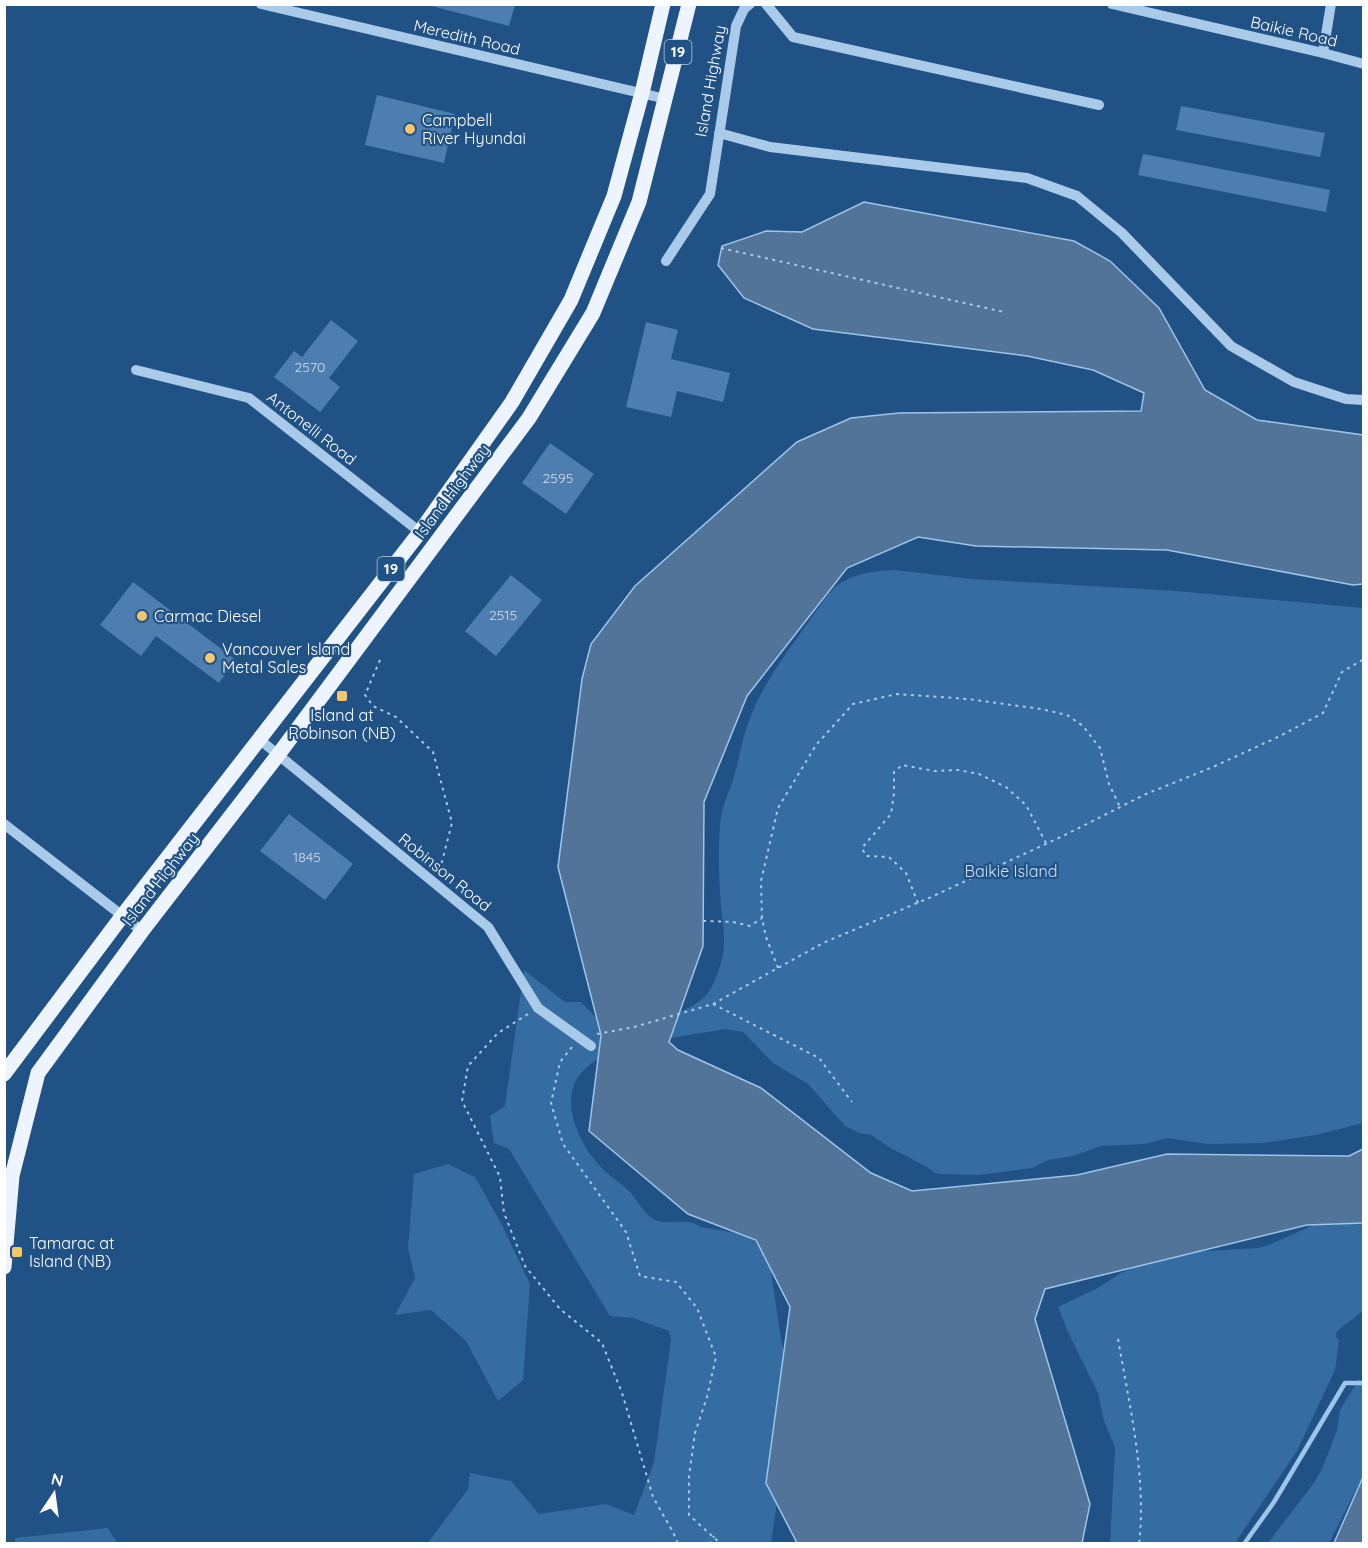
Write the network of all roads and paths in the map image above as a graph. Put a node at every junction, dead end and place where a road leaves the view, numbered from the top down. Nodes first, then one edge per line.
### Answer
1 (261, 4) edge
2 (663, 4) edge
3 (689, 4) edge
4 (750, 4) edge
5 (766, 4) edge
6 (1112, 4) edge
7 (1331, 4) edge
8 (1323, 53) junction
9 (1364, 64) edge
10 (642, 93) junction
11 (666, 99) junction
12 (1099, 105) dead end
13 (719, 133) junction
14 (722, 248) dead end
15 (666, 261) dead end
16 (1004, 312) dead end
17 (136, 370) dead end
18 (1364, 400) edge
19 (420, 532) junction
20 (1364, 659) edge
21 (380, 660) dead end
22 (259, 739) junction
23 (278, 755) junction
24 (1120, 807) junction
25 (4, 824) edge
26 (1046, 844) junction
27 (436, 884) junction
28 (918, 903) junction
29 (123, 915) junction
30 (762, 918) junction
31 (703, 921) dead end
32 (142, 931) junction
33 (778, 968) junction
34 (713, 1004) junction
35 (538, 1008) junction
36 (580, 1038) junction
37 (591, 1046) dead end
38 (4, 1074) edge
39 (852, 1102) dead end
40 (4, 1267) edge
41 (1118, 1339) dead end
42 (714, 1536) junction
43 (678, 1544) edge
44 (709, 1544) edge
45 (721, 1544) edge
46 (1139, 1544) edge

1 - 10 street, Meredith Road
2 - 10 main road, Island Highway / 19
3 - 11 main road, Island Highway / 19
4 - 13 street, Island Highway
5 - 12 street
6 - 8 street, Baikie Road
7 - 8 street
8 - 9 street, Baikie Road
10 - 11 street, Meredith Road
10 - 19 main road, Island Highway / 19
11 - 23 main road, Island Highway / 19
13 - 15 street, Island Highway
13 - 18 street
14 - 16 path
17 - 19 street, Antonelli Road
19 - 22 main road, Island Highway / 19
20 - 24 path
21 - 27 path
22 - 23 street, Robinson Road
22 - 29 main road, Island Highway / 19
23 - 27 street, Robinson Road
23 - 32 main road, Island Highway / 19
24 - 26 path
24 - 30 path
25 - 29 street
26 - 28 path
26 - 28 path
27 - 35 street, Robinson Road
28 - 33 path
29 - 32 street
29 - 38 main road, Island Highway / 19
30 - 31 path
30 - 33 path
32 - 40 main road, Island Highway / 19
33 - 34 path
34 - 36 path
34 - 39 path
35 - 36 street, Robinson Road
35 - 43 path
36 - 37 street, Robinson Road
36 - 42 path
41 - 46 path
42 - 44 path
42 - 45 path

